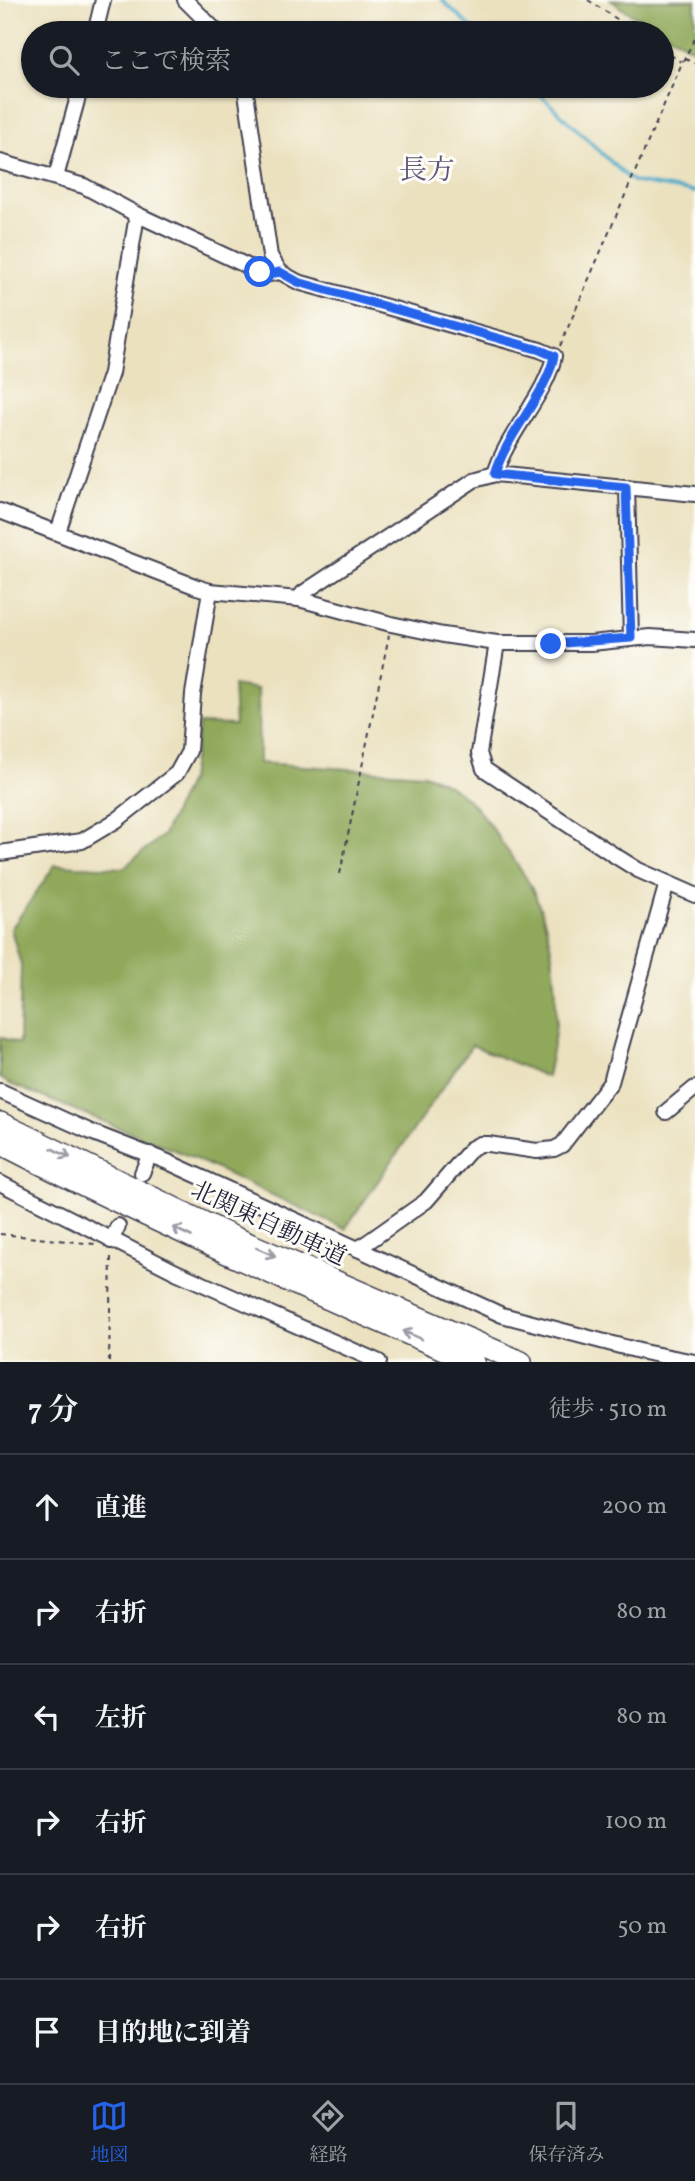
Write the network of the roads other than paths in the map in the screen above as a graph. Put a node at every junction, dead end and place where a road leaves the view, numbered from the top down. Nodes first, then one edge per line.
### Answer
1 (103, 0) edge
2 (185, 0) edge
3 (97, 21) edge
4 (206, 21) edge
5 (77, 98) edge
6 (247, 98) edge
7 (0, 162) edge
8 (56, 177) junction
9 (134, 213) junction
10 (280, 272) junction
11 (495, 474) junction
12 (626, 487) junction
13 (695, 494) edge
14 (0, 511) edge
15 (58, 532) junction
16 (210, 591) junction
17 (299, 599) junction
18 (631, 638) junction
19 (695, 640) edge
20 (497, 643) junction
21 (0, 853) edge
22 (667, 883) junction
23 (695, 895) edge
24 (695, 1088) edge
25 (0, 1091) edge
26 (666, 1112) dead end
27 (0, 1123) edge
28 (0, 1143) edge
29 (149, 1154) junction
30 (142, 1172) dead end
31 (0, 1183) edge
32 (118, 1226) dead end
33 (111, 1241) junction
34 (358, 1250) junction
35 (379, 1362) edge
36 (474, 1362) edge
37 (522, 1362) edge
38 (695, 1362) edge

1 - 3 street
2 - 4 street
5 - 8 street
6 - 10 street
7 - 8 street
8 - 9 street
9 - 10 street
9 - 15 street
10 - 11 street
11 - 12 street
11 - 17 street
12 - 13 street
12 - 18 street
14 - 15 street
15 - 16 street
16 - 17 street
16 - 21 street
17 - 20 street
18 - 19 street
18 - 20 street
20 - 22 street
22 - 23 street
22 - 34 street
24 - 26 street
25 - 29 street
27 -> 37 highway, 北関東自動車道
36 -> 28 highway, 北関東自動車道
29 - 30 street
29 - 34 street
31 - 33 street
32 - 33 street
33 - 35 street
34 - 38 street

